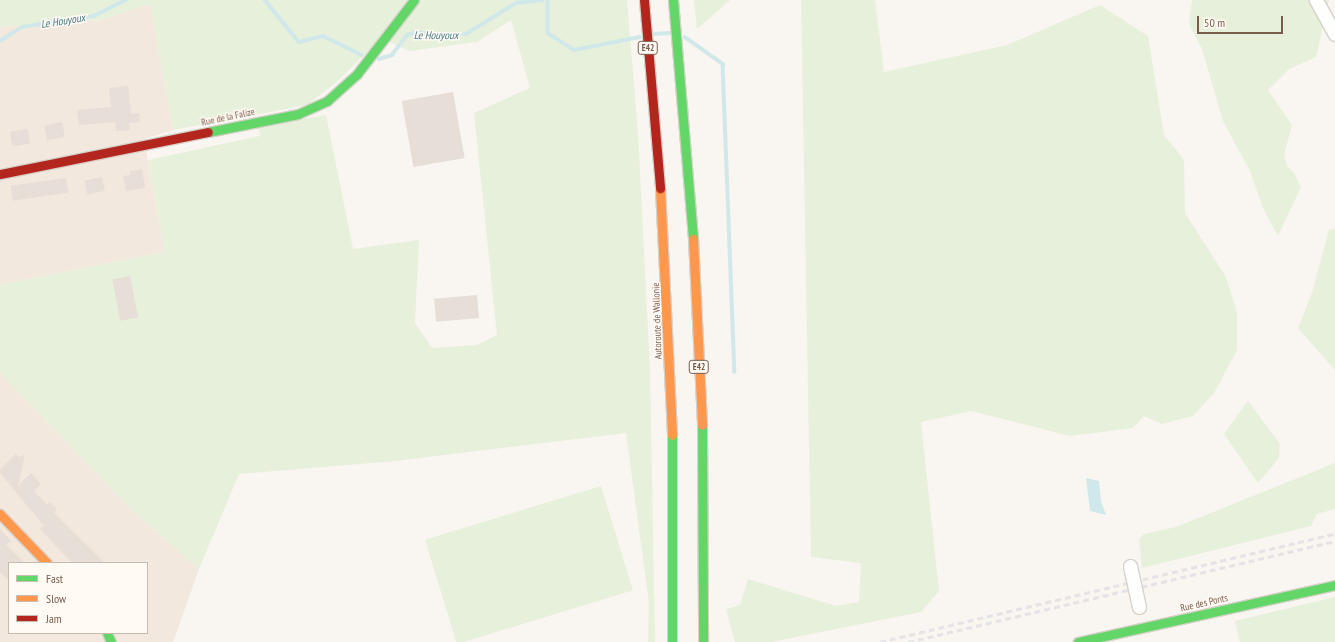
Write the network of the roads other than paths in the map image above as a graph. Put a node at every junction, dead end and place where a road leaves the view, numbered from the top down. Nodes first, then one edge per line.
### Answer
1 (414, 0) edge
2 (644, 0) edge
3 (673, 0) edge
4 (1316, 0) edge
5 (1335, 34) edge
6 (0, 174) edge
7 (0, 514) edge
8 (46, 562) edge
9 (1130, 566) dead end
10 (1335, 585) edge
11 (1144, 628) junction
12 (672, 642) edge
13 (703, 642) edge
14 (1078, 642) edge

1 - 6 main road, Rue de la Falize
2 - 12 main road, Autoroute de Wallonie / E42
3 - 13 main road, E42
4 - 5 street
7 - 8 main road
9 - 11 street, bridge
10 - 11 main road, Rue des Ponts
11 - 14 main road, Rue des Ponts

